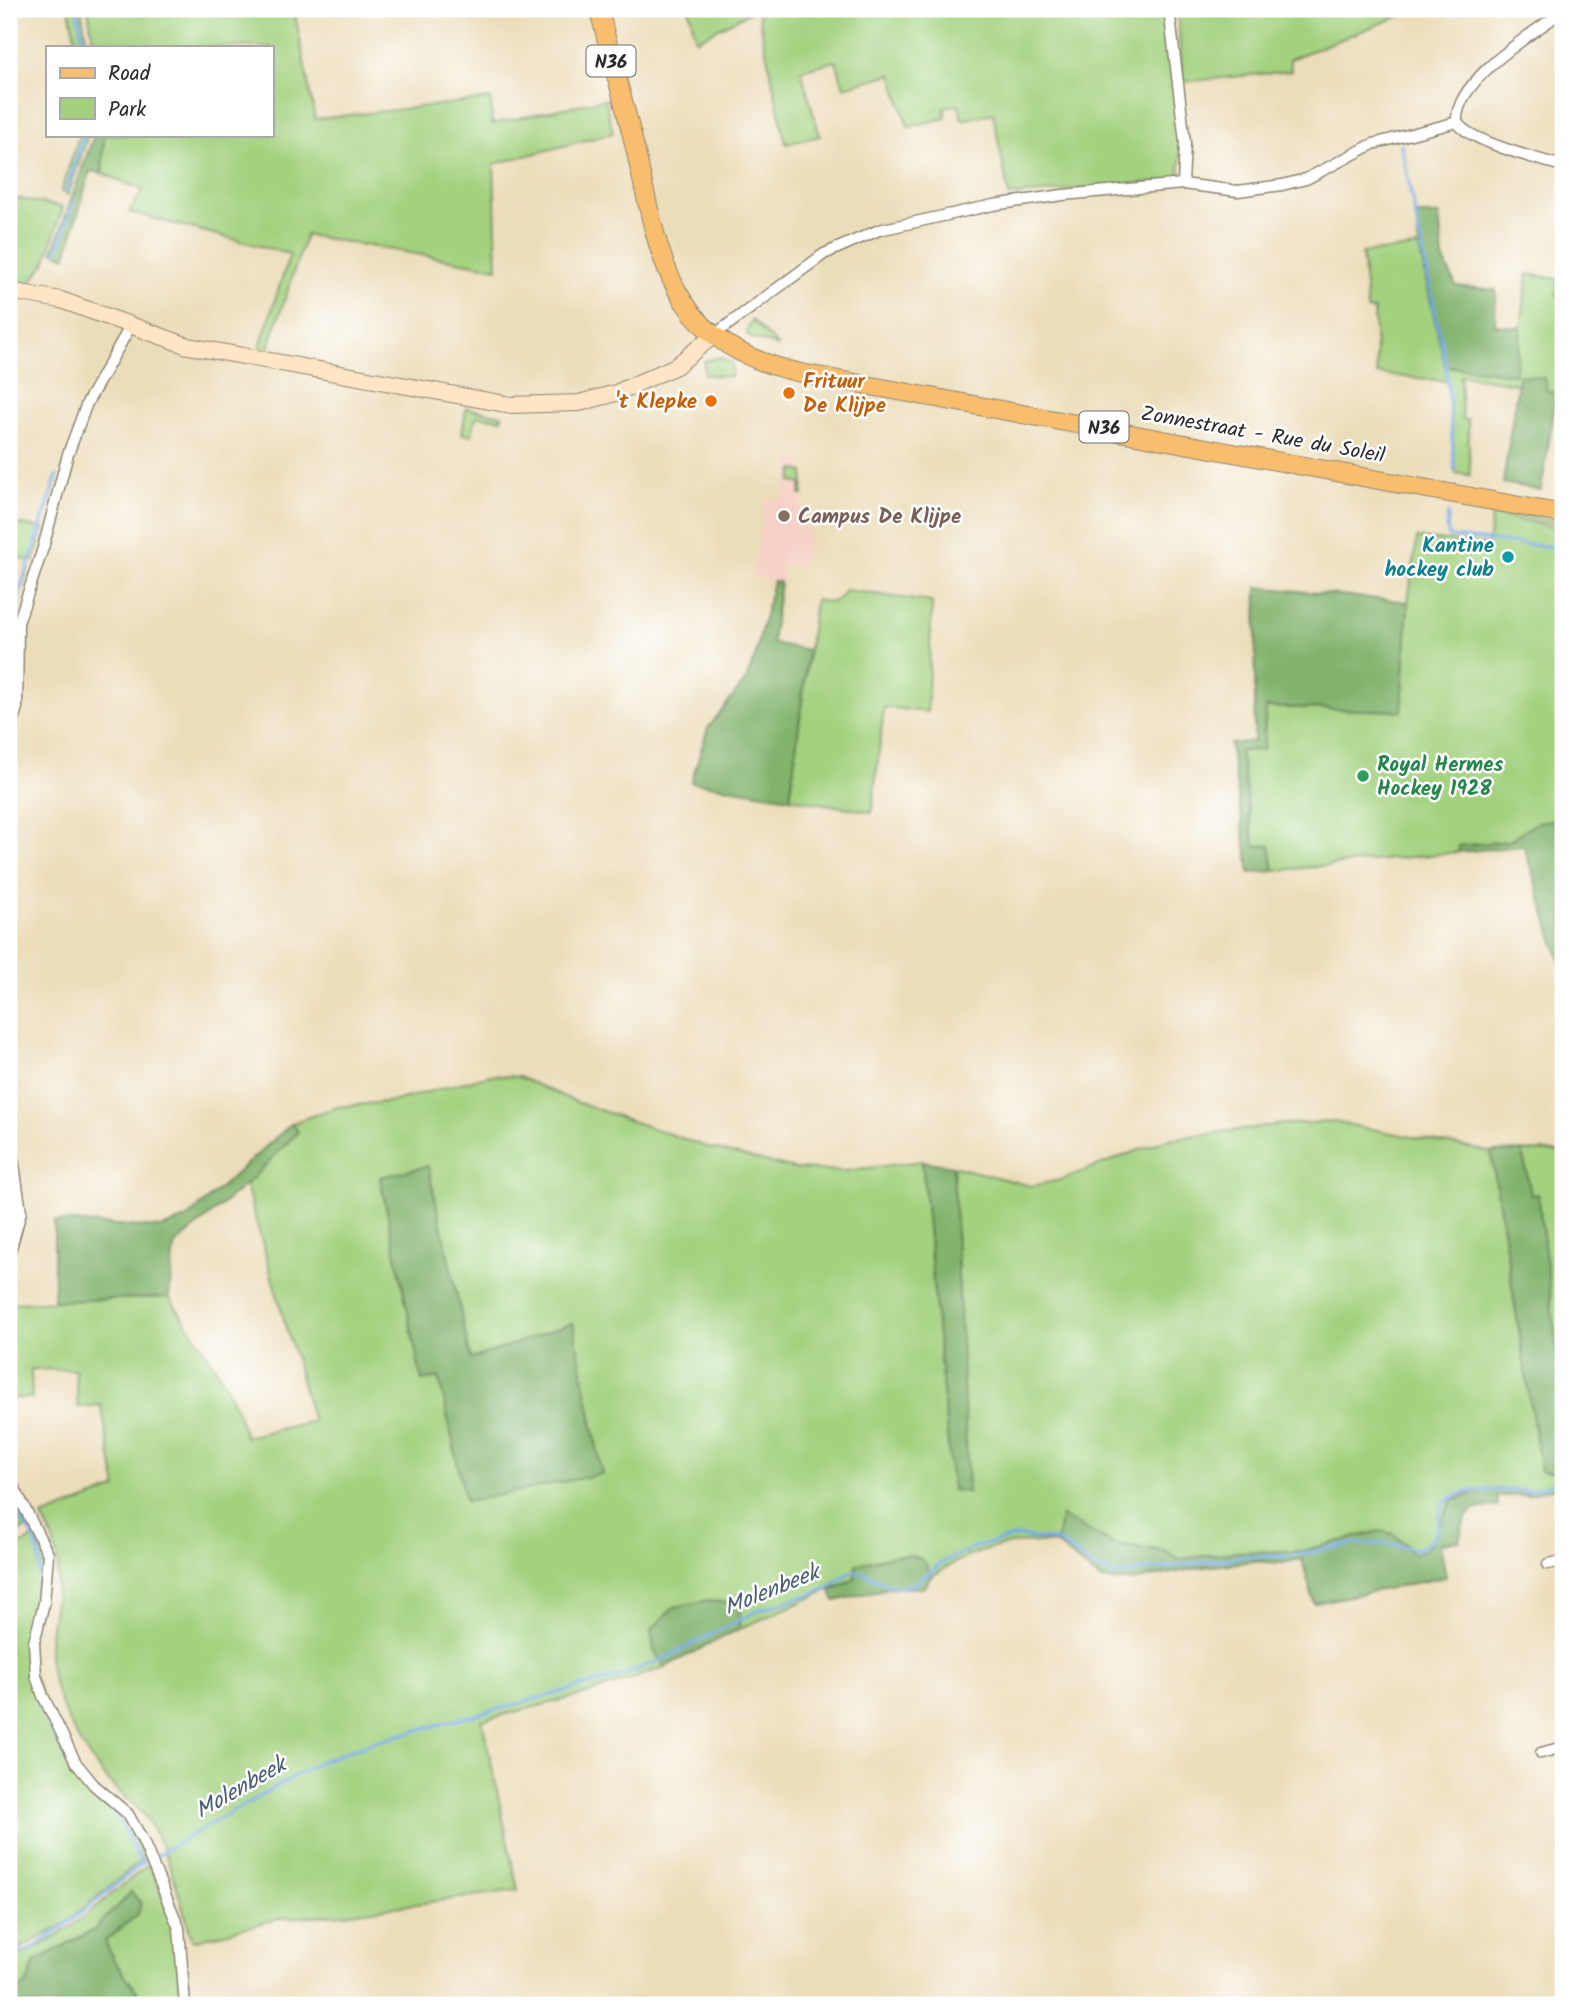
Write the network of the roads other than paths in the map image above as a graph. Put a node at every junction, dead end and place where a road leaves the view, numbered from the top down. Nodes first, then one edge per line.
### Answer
1 (599, 9) edge
2 (1169, 9) edge
3 (1563, 11) edge
4 (1457, 122) junction
5 (1563, 166) edge
6 (1183, 184) junction
7 (9, 291) edge
8 (131, 325) junction
9 (714, 335) junction
10 (1563, 514) edge
11 (9, 732) edge
12 (9, 1131) edge
13 (9, 1255) edge
14 (9, 1477) edge
15 (1563, 1561) edge
16 (1548, 1564) dead end
17 (1563, 1747) edge
18 (1541, 1753) dead end
19 (185, 2005) edge

1 - 9 main road, N36
2 - 6 street
3 - 4 street
4 - 5 street
4 - 6 street
6 - 9 street
7 - 8 street
8 - 9 street
8 - 11 street
9 - 10 main road, Zonnestraat - Rue du Soleil / N36
12 - 13 street
14 - 19 street
15 - 16 street
17 - 18 street

